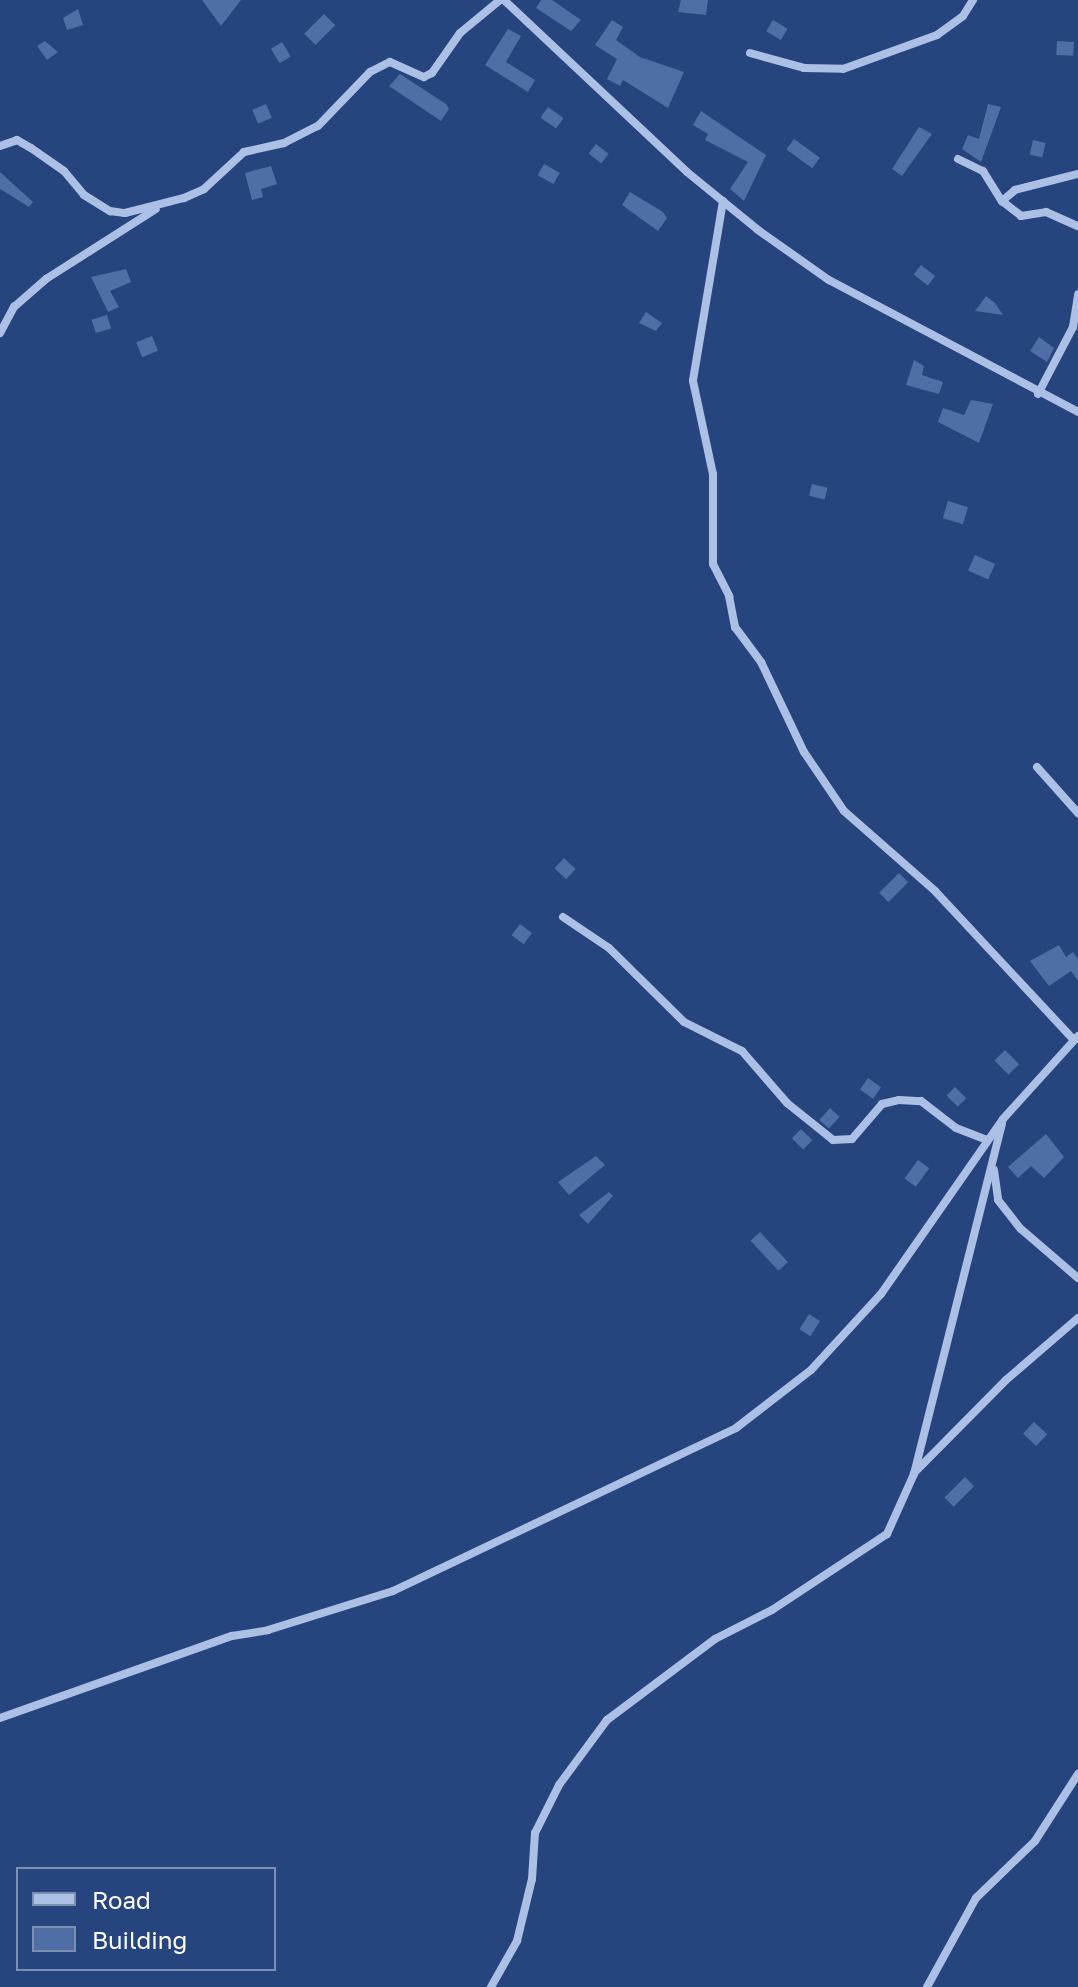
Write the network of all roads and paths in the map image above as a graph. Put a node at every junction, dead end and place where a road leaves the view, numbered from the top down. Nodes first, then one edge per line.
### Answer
1 (502, 0) edge
2 (973, 0) edge
3 (750, 53) dead end
4 (0, 146) edge
5 (958, 159) dead end
6 (1078, 174) edge
7 (723, 201) junction
8 (1002, 201) junction
9 (163, 204) junction
10 (1078, 226) edge
11 (1078, 294) edge
12 (0, 333) edge
13 (1038, 394) junction
14 (1078, 412) edge
15 (1037, 767) dead end
16 (1078, 813) edge
17 (563, 917) dead end
18 (1076, 1038) edge
19 (1003, 1119) junction
20 (988, 1140) junction
21 (993, 1166) junction
22 (1078, 1278) edge
23 (1078, 1318) edge
24 (914, 1474) junction
25 (0, 1718) edge
26 (1078, 1774) edge
27 (491, 1987) edge
28 (927, 1987) edge

1 - 7 street
1 - 9 street
2 - 3 street
4 - 9 street
5 - 8 street
6 - 8 street
7 - 13 street
7 - 18 street
8 - 10 street
9 - 12 street
11 - 13 street
13 - 14 street
15 - 16 street
17 - 20 street
18 - 19 street
19 - 20 street
19 - 21 street
20 - 25 street
21 - 22 street
21 - 24 street
23 - 24 street
24 - 27 street
26 - 28 street

